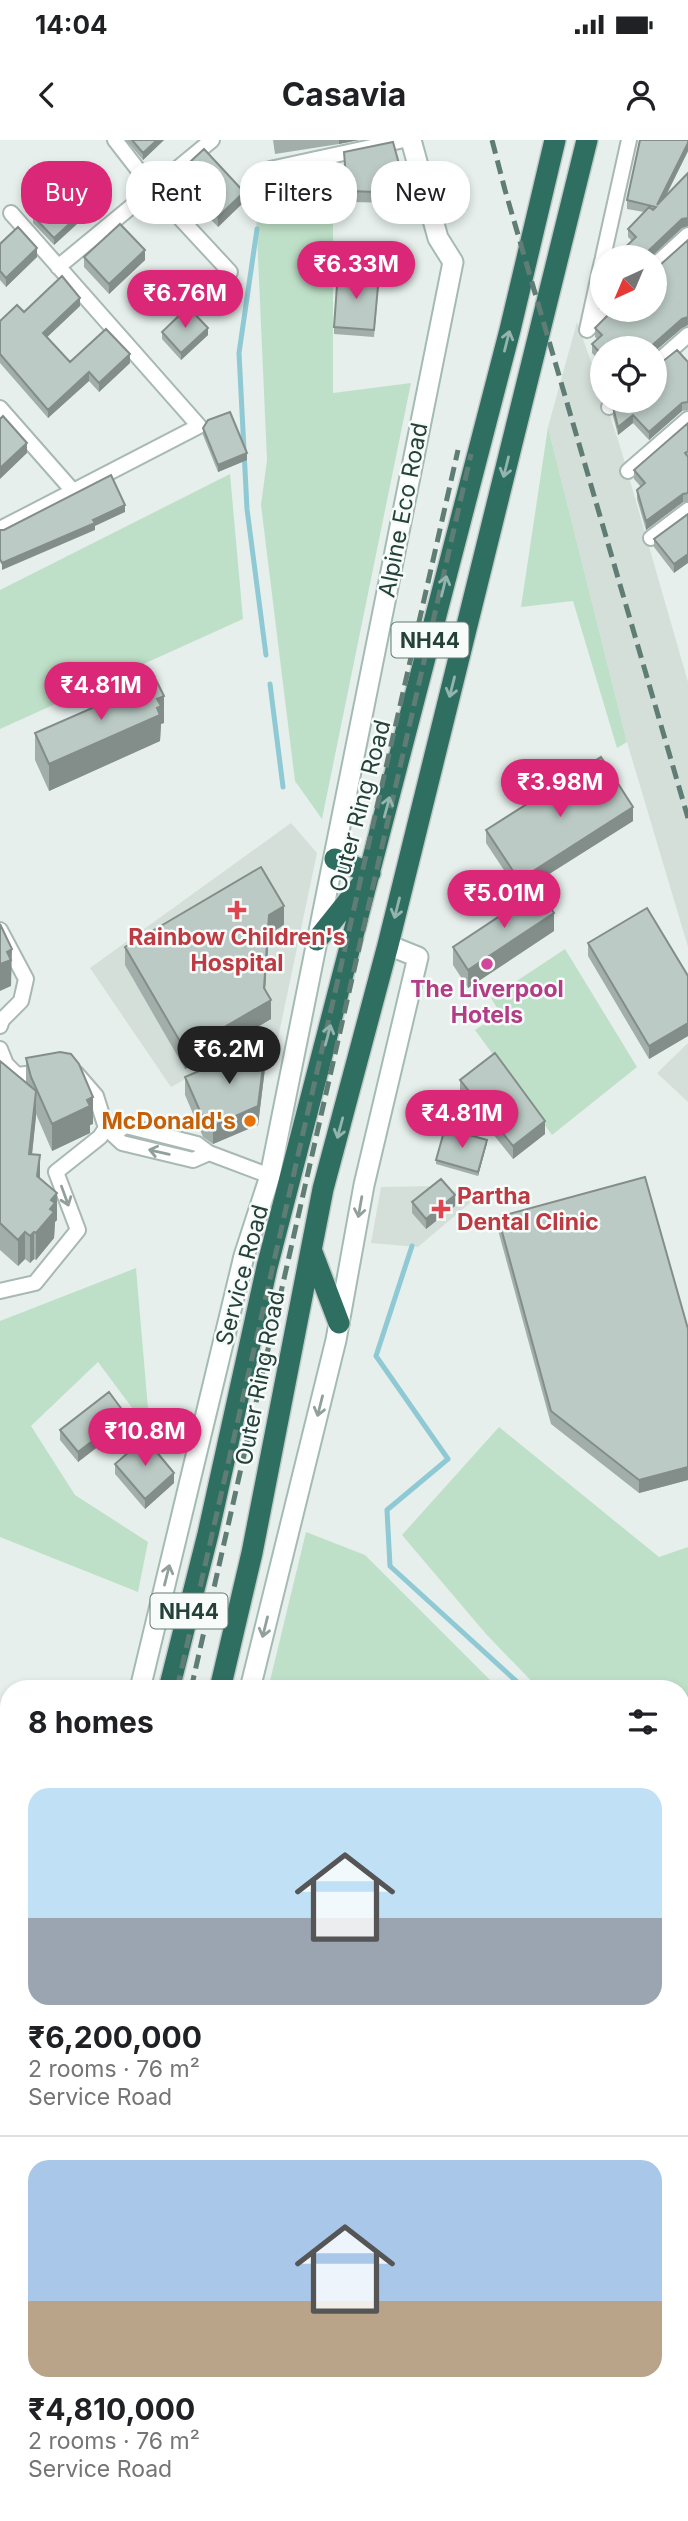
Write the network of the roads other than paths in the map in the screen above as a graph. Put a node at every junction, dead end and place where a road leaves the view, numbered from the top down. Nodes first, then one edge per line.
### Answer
1 (115, 140) edge
2 (212, 140) edge
3 (404, 140) edge
4 (411, 140) edge
5 (422, 140) edge
6 (555, 140) edge
7 (587, 140) edge
8 (629, 140) edge
9 (131, 161) edge
10 (187, 161) edge
11 (307, 161) edge
12 (126, 212) edge
13 (11, 213) dead end
14 (185, 224) edge
15 (688, 235) edge
16 (605, 245) edge
17 (444, 246) junction
18 (667, 254) edge
19 (58, 267) junction
20 (230, 272) dead end
21 (590, 316) edge
22 (595, 322) edge
23 (688, 335) edge
24 (667, 354) edge
25 (0, 408) edge
26 (688, 419) edge
27 (628, 471) dead end
28 (73, 491) junction
29 (688, 510) edge
30 (0, 529) edge
31 (652, 538) edge
32 (335, 859) junction
33 (370, 873) junction
34 (0, 930) edge
35 (317, 940) junction
36 (388, 945) junction
37 (0, 1026) edge
38 (0, 1049) edge
39 (109, 1131) junction
40 (270, 1176) junction
41 (313, 1252) junction
42 (0, 1291) edge
43 (339, 1323) junction
44 (143, 1680) edge
45 (171, 1680) edge
46 (222, 1680) edge
47 (252, 1680) edge

1 - 9 street
2 - 10 street
3 - 11 street
4 - 17 street, Alpine Eco Road
5 - 17 street, Alpine Eco Road
33 -> 6 highway, Outer Ring Road / NH44
7 -> 36 highway, Outer Ring Road / NH44
8 - 16 street
12 - 19 street
13 - 19 street
14 - 20 street
15 - 18 street
17 - 32 street, Alpine Eco Road
19 - 28 street
21 - 22 street
23 - 24 street
25 - 28 street
26 - 27 street
28 - 30 street
29 - 31 street
32 - 33 highway
32 - 35 street, Service Road
33 - 35 highway
45 -> 33 highway, Outer Ring Road / NH44
34 - 37 street
35 - 40 street, Service Road
36 -> 41 highway, Outer Ring Road / NH44
36 -> 43 street
38 - 39 street
39 - 40 street
39 -> 42 street
44 -> 40 street, Service Road
41 - 43 highway
41 - 46 highway, Outer Ring Road / NH44
43 -> 47 street

